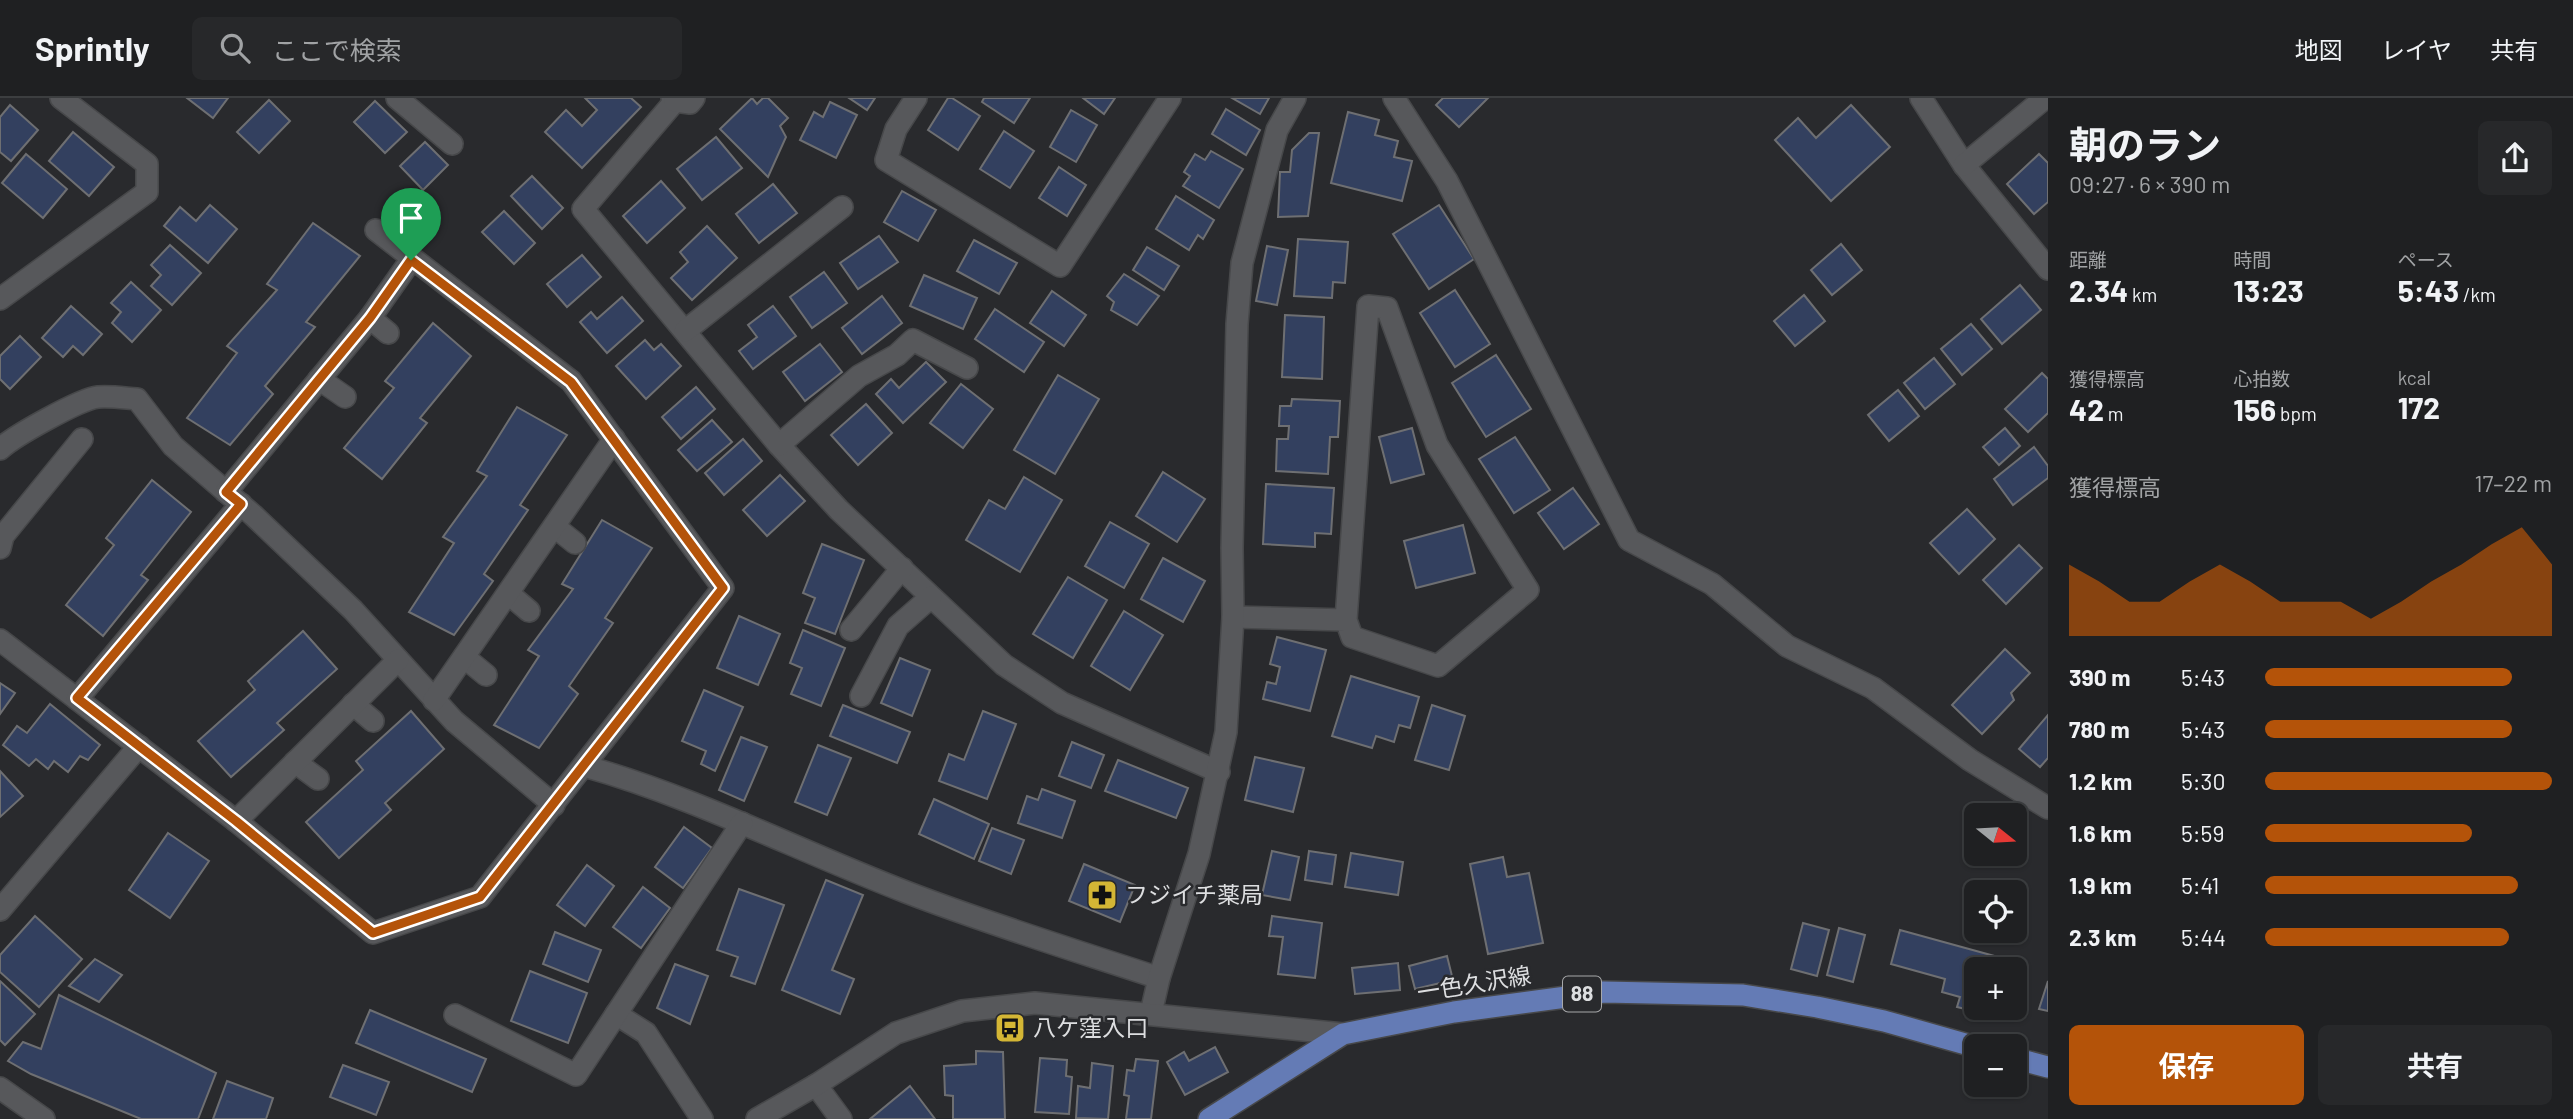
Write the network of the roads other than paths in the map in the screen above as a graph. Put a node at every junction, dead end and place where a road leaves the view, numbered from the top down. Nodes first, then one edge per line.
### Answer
1 (61, 98) edge
2 (397, 98) edge
3 (916, 98) edge
4 (1170, 98) edge
5 (1295, 98) edge
6 (1394, 98) edge
7 (1921, 98) edge
8 (2045, 98) edge
9 (680, 99) edge
10 (452, 144) dead end
11 (1964, 164) junction
12 (842, 207) dead end
13 (376, 230) dead end
14 (411, 260) junction
15 (2048, 269) edge
16 (0, 299) edge
17 (370, 318) junction
18 (685, 331) junction
19 (388, 332) dead end
20 (967, 368) dead end
21 (319, 379) junction
22 (345, 397) dead end
23 (82, 439) dead end
24 (614, 439) junction
25 (779, 445) junction
26 (0, 449) edge
27 (233, 498) junction
28 (555, 527) junction
29 (575, 543) dead end
30 (0, 548) edge
31 (902, 568) junction
32 (509, 594) junction
33 (930, 597) junction
34 (529, 611) dead end
35 (1233, 617) junction
36 (1346, 620) junction
37 (851, 630) dead end
38 (0, 640) edge
39 (464, 657) junction
40 (398, 660) junction
41 (486, 675) dead end
42 (861, 696) dead end
43 (77, 698) junction
44 (435, 699) junction
45 (353, 704) junction
46 (373, 721) dead end
47 (139, 746) junction
48 (295, 762) junction
49 (584, 766) junction
50 (1219, 772) junction
51 (317, 779) dead end
52 (554, 805) junction
53 (2048, 808) edge
54 (236, 821) junction
55 (742, 823) junction
56 (0, 910) edge
57 (1158, 978) junction
58 (1151, 1013) junction
59 (455, 1014) dead end
60 (616, 1014) junction
61 (1343, 1034) junction
62 (1964, 1044) edge
63 (2027, 1061) edge
64 (2048, 1067) edge
65 (816, 1085) junction
66 (0, 1088) edge
67 (44, 1119) edge
68 (702, 1119) edge
69 (757, 1119) edge
70 (841, 1119) edge
71 (1209, 1119) edge

1 - 16 street
2 - 10 street
3 - 4 street
5 - 35 street
6 - 53 street
7 - 11 street
8 - 11 street
9 - 18 street
11 - 15 street
12 - 18 street
13 - 14 street
14 - 17 street
14 - 24 street
17 - 19 street
17 - 21 street
18 - 25 street
20 - 25 street
21 - 22 street
21 - 27 street
23 - 30 street
24 - 28 street
24 - 49 street
25 - 31 street
26 - 27 street
27 - 40 street
27 - 43 street
28 - 29 street
28 - 32 street
31 - 33 street
31 - 37 street
32 - 34 street
32 - 39 street
33 - 42 street
33 - 50 street
35 - 36 street
35 - 50 street
36 - 36 street
38 - 43 street
39 - 41 street
39 - 44 street
40 - 44 street
40 - 45 street
43 - 47 street
44 - 52 street
45 - 46 street
45 - 48 street
47 - 54 street
47 - 56 street
48 - 51 street
48 - 54 street
49 - 52 street
49 - 55 street
50 - 57 street
52 - 54 street
55 - 57 street
55 - 60 street
57 - 58 street
58 - 61 street
58 - 65 street
59 - 60 street
60 - 68 street
61 - 62 main road, 一色久沢線 / 88
61 - 71 main road, 一色久沢線 / 88
63 - 64 main road
65 - 69 street
65 - 70 street
66 - 67 street

